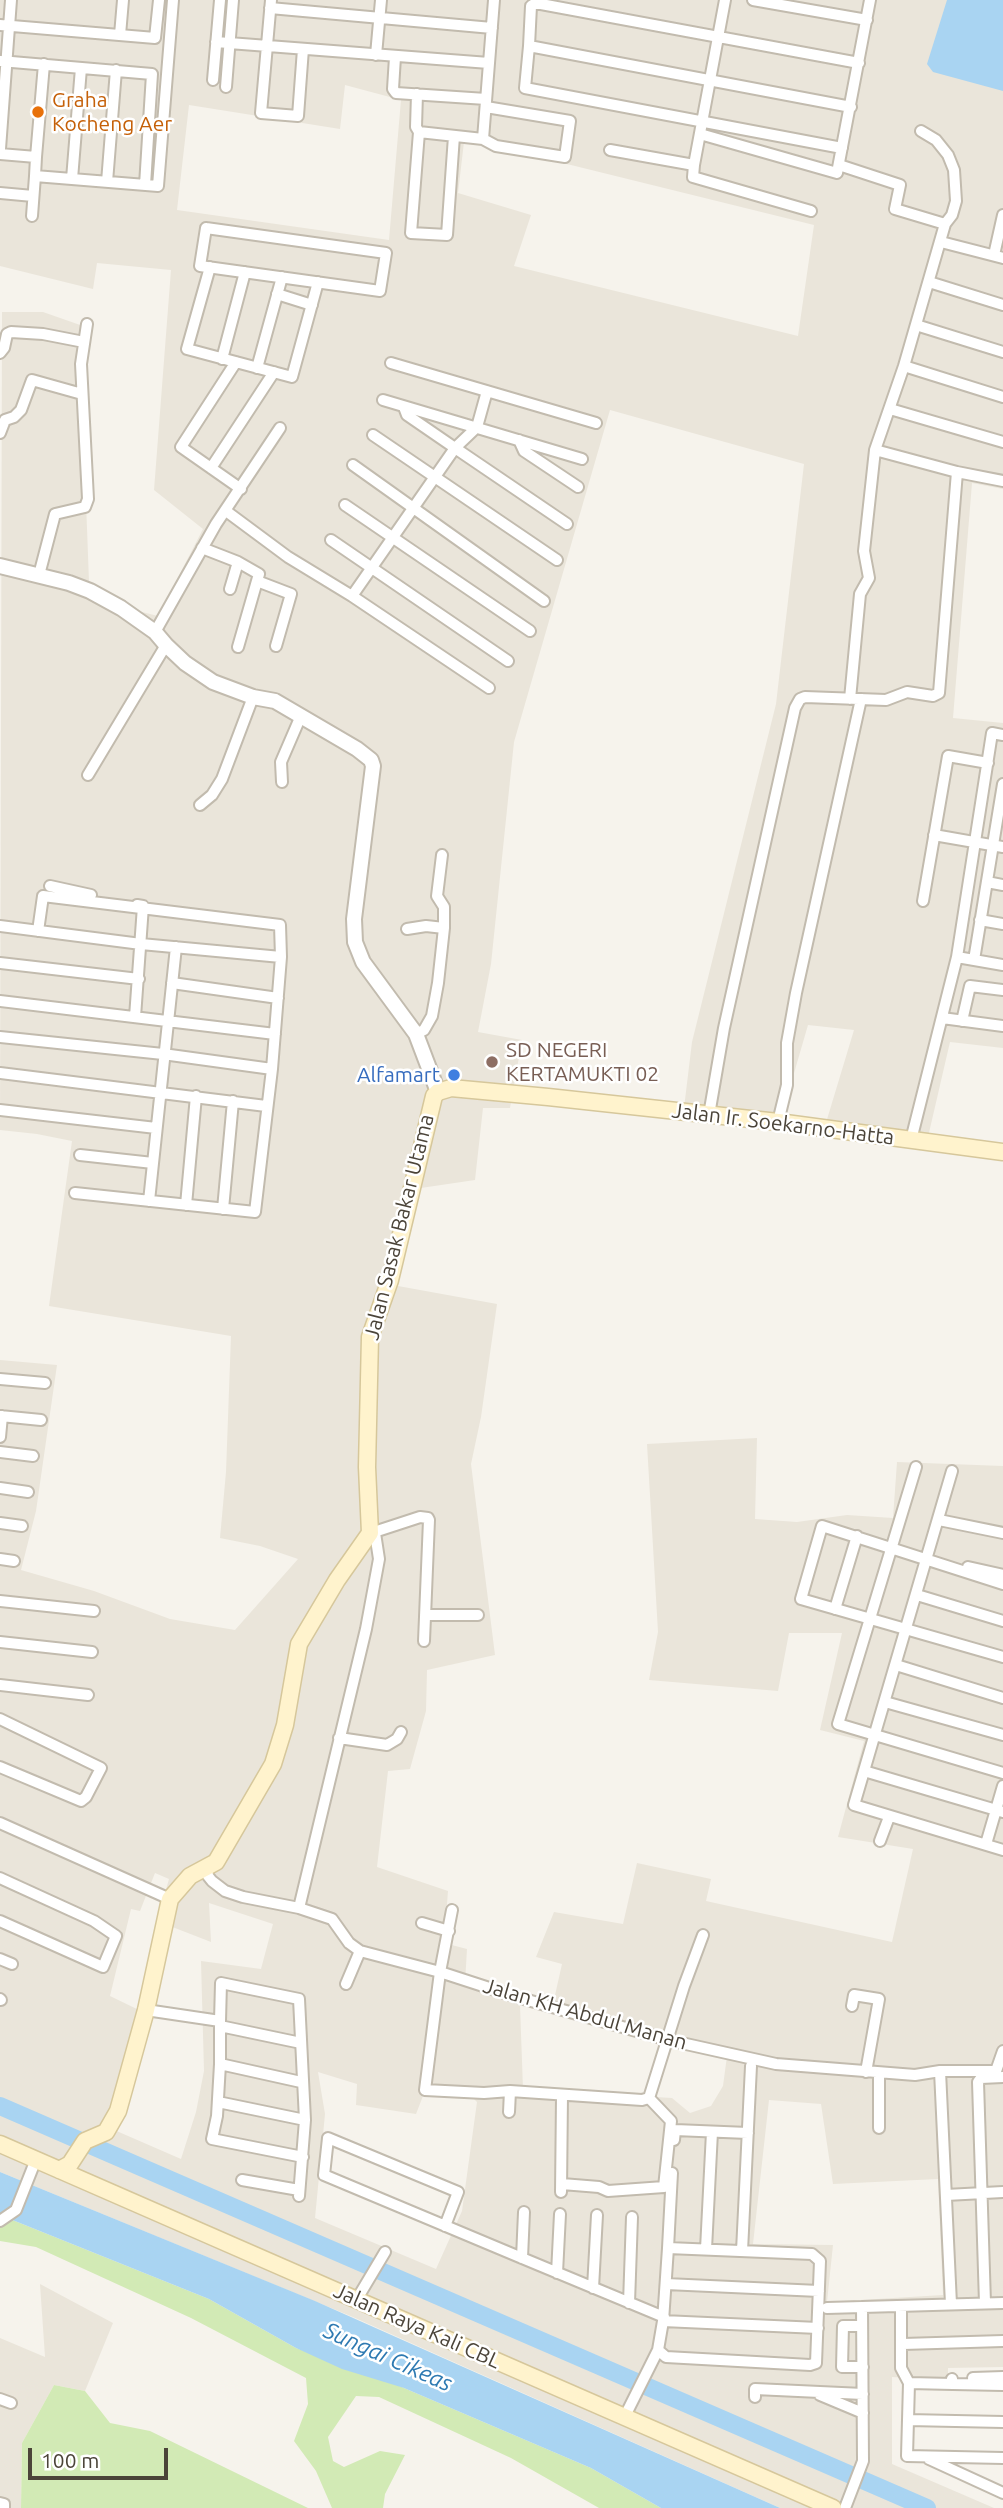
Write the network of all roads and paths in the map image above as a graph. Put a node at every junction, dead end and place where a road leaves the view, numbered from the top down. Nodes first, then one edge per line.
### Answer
1 (11, 0) edge
2 (123, 0) edge
3 (159, 0) edge
4 (173, 0) edge
5 (220, 0) edge
6 (233, 0) edge
7 (381, 0) edge
8 (494, 0) edge
9 (725, 0) edge
10 (752, 0) edge
11 (870, 0) edge
12 (270, 4) edge
13 (380, 18) junction
14 (867, 20) junction
15 (5, 26) edge
16 (492, 27) junction
17 (120, 35) junction
18 (719, 37) junction
19 (216, 42) junction
20 (230, 43) junction
21 (267, 46) junction
22 (529, 46) junction
23 (303, 49) junction
24 (376, 55) junction
25 (395, 57) junction
26 (4, 61) edge
27 (859, 62) junction
28 (489, 63) junction
29 (44, 64) junction
30 (80, 68) junction
31 (116, 71) junction
32 (213, 80) dead end
33 (710, 81) junction
34 (226, 87) dead end
35 (418, 94) junction
36 (486, 103) junction
37 (851, 107) junction
38 (703, 122) junction
39 (921, 131) dead end
40 (419, 132) junction
41 (700, 134) junction
42 (454, 136) junction
43 (483, 139) junction
44 (842, 148) junction
45 (0, 149) edge
46 (610, 150) dead end
47 (0, 155) edge
48 (36, 157) junction
49 (694, 165) junction
50 (839, 165) junction
51 (35, 176) junction
52 (72, 179) junction
53 (107, 182) junction
54 (145, 185) junction
55 (0, 193) edge
56 (33, 196) junction
57 (811, 211) dead end
58 (1003, 215) edge
59 (32, 216) dead end
60 (945, 224) junction
61 (941, 242) junction
62 (998, 256) edge
63 (210, 267) junction
64 (245, 272) junction
65 (282, 277) junction
66 (318, 282) junction
67 (929, 282) junction
68 (277, 294) junction
69 (312, 305) junction
70 (1003, 305) edge
71 (87, 324) dead end
72 (916, 325) junction
73 (84, 342) junction
74 (1003, 352) edge
75 (0, 353) edge
76 (222, 359) junction
77 (236, 362) junction
78 (390, 363) dead end
79 (904, 366) junction
80 (257, 368) junction
81 (274, 372) junction
82 (487, 391) junction
83 (82, 394) junction
84 (1003, 397) edge
85 (383, 400) dead end
86 (404, 407) junction
87 (890, 409) junction
88 (596, 423) dead end
89 (477, 427) junction
90 (280, 428) dead end
91 (0, 433) edge
92 (373, 435) dead end
93 (519, 440) junction
94 (1003, 442) edge
95 (455, 448) junction
96 (875, 450) junction
97 (582, 459) dead end
98 (353, 465) dead end
99 (211, 468) junction
100 (957, 472) junction
101 (435, 478) junction
102 (1003, 481) edge
103 (578, 487) dead end
104 (241, 489) junction
105 (345, 505) dead end
106 (413, 508) junction
107 (220, 518) junction
108 (567, 524) dead end
109 (392, 539) junction
110 (331, 540) dead end
111 (202, 548) junction
112 (557, 561) dead end
113 (238, 562) junction
114 (0, 566) edge
115 (372, 568) junction
116 (39, 575) junction
117 (257, 581) junction
118 (230, 589) dead end
119 (352, 596) junction
120 (544, 601) dead end
121 (530, 631) dead end
122 (155, 632) junction
123 (166, 645) junction
124 (276, 646) dead end
125 (238, 647) dead end
126 (508, 661) dead end
127 (489, 688) dead end
128 (253, 697) junction
129 (856, 699) junction
130 (300, 718) junction
131 (1003, 735) edge
132 (988, 762) junction
133 (88, 775) dead end
134 (282, 782) dead end
135 (1003, 785) edge
136 (200, 806) dead end
137 (1001, 809) edge
138 (934, 835) junction
139 (975, 842) junction
140 (998, 846) edge
141 (442, 855) dead end
142 (987, 882) junction
143 (1003, 885) edge
144 (50, 886) dead end
145 (923, 901) dead end
146 (143, 906) junction
147 (980, 920) junction
148 (1003, 924) edge
149 (0, 926) edge
150 (444, 928) junction
151 (407, 929) dead end
152 (38, 931) junction
153 (141, 944) junction
154 (176, 947) junction
155 (281, 957) junction
156 (957, 957) junction
157 (974, 960) junction
158 (0, 963) edge
159 (1003, 965) edge
160 (139, 979) junction
161 (172, 983) junction
162 (1003, 990) edge
163 (278, 998) junction
164 (0, 1002) edge
165 (135, 1017) junction
166 (942, 1018) junction
167 (167, 1020) junction
168 (962, 1021) junction
169 (1003, 1026) edge
170 (275, 1034) junction
171 (416, 1034) junction
172 (0, 1037) edge
173 (163, 1054) junction
174 (272, 1069) junction
175 (0, 1073) edge
176 (160, 1091) junction
177 (438, 1092) junction
178 (196, 1096) junction
179 (555, 1097) joint
180 (233, 1101) junction
181 (266, 1106) junction
182 (0, 1111) edge
183 (709, 1115) junction
184 (778, 1122) junction
185 (156, 1128) junction
186 (911, 1140) junction
187 (1003, 1152) edge
188 (80, 1155) dead end
189 (153, 1163) junction
190 (75, 1193) dead end
191 (149, 1201) junction
192 (186, 1205) junction
193 (223, 1209) junction
194 (0, 1378) edge
195 (45, 1383) dead end
196 (1, 1416) edge
197 (41, 1420) dead end
198 (0, 1437) edge
199 (0, 1452) edge
200 (33, 1456) dead end
201 (916, 1467) dead end
202 (952, 1471) dead end
203 (0, 1488) edge
204 (28, 1492) dead end
205 (939, 1520) junction
206 (0, 1523) edge
207 (22, 1525) dead end
208 (372, 1528) junction
209 (1003, 1533) edge
210 (857, 1536) junction
211 (892, 1547) junction
212 (928, 1558) junction
213 (0, 1559) edge
214 (15, 1561) dead end
215 (1003, 1575) edge
216 (1003, 1584) edge
217 (917, 1595) junction
218 (0, 1601) edge
219 (835, 1609) junction
220 (94, 1611) dead end
221 (425, 1615) junction
222 (478, 1615) dead end
223 (870, 1619) junction
224 (1003, 1621) edge
225 (907, 1630) junction
226 (424, 1641) dead end
227 (0, 1642) edge
228 (92, 1651) dead end
229 (1003, 1657) edge
230 (896, 1665) junction
231 (0, 1685) edge
232 (88, 1695) dead end
233 (1003, 1698) edge
234 (885, 1702) junction
235 (0, 1720) edge
236 (401, 1731) dead end
237 (875, 1735) junction
238 (1003, 1735) edge
239 (339, 1738) junction
240 (0, 1767) edge
241 (864, 1771) junction
242 (1003, 1773) edge
243 (1003, 1786) edge
244 (999, 1811) edge
245 (889, 1817) junction
246 (0, 1823) edge
247 (880, 1841) dead end
248 (986, 1844) junction
249 (1003, 1850) edge
250 (203, 1870) junction
251 (0, 1878) edge
252 (170, 1899) junction
253 (299, 1908) junction
254 (452, 1910) dead end
255 (0, 1921) edge
256 (422, 1923) dead end
257 (449, 1931) junction
258 (703, 1936) dead end
259 (360, 1951) junction
260 (0, 1959) edge
261 (12, 1964) dead end
262 (440, 1972) junction
263 (346, 1984) dead end
264 (852, 2006) dead end
265 (146, 2010) junction
266 (220, 2023) junction
267 (668, 2040) junction
268 (302, 2043) junction
269 (1003, 2051) edge
270 (220, 2064) junction
271 (751, 2066) dead end
272 (940, 2071) junction
273 (866, 2072) junction
274 (879, 2074) junction
275 (1000, 2074) edge
276 (302, 2082) junction
277 (510, 2091) junction
278 (562, 2096) junction
279 (649, 2098) junction
280 (218, 2102) junction
281 (509, 2112) dead end
282 (305, 2120) junction
283 (879, 2128) dead end
284 (712, 2132) junction
285 (748, 2133) junction
286 (0, 2144) edge
287 (303, 2157) junction
288 (35, 2164) junction
289 (59, 2170) junction
290 (242, 2180) dead end
291 (983, 2192) junction
292 (1003, 2192) edge
293 (946, 2195) junction
294 (524, 2212) dead end
295 (560, 2214) dead end
296 (597, 2215) dead end
297 (632, 2217) dead end
298 (0, 2221) edge
299 (445, 2226) junction
300 (668, 2248) junction
301 (706, 2249) junction
302 (742, 2251) junction
303 (385, 2252) dead end
304 (522, 2258) junction
305 (557, 2273) junction
306 (666, 2284) junction
307 (593, 2287) junction
308 (819, 2291) junction
309 (357, 2300) junction
310 (629, 2302) junction
311 (1003, 2303) edge
312 (951, 2304) junction
313 (985, 2304) junction
314 (901, 2306) junction
315 (862, 2307) junction
316 (827, 2308) dead end
317 (663, 2319) junction
318 (862, 2326) junction
319 (818, 2328) junction
320 (1003, 2341) edge
321 (902, 2344) junction
322 (657, 2350) junction
323 (863, 2367) junction
324 (1003, 2377) edge
325 (909, 2383) junction
326 (953, 2384) junction
327 (1003, 2385) edge
328 (811, 2391) junction
329 (863, 2394) junction
330 (755, 2397) dead end
331 (863, 2413) junction
332 (625, 2416) junction
333 (908, 2420) junction
334 (1003, 2422) edge
335 (924, 2456) junction
336 (1003, 2458) edge
337 (1003, 2493) edge
338 (833, 2508) edge
339 (845, 2508) edge

1 - 15 street
2 - 17 street
3 - 17 street
4 - 54 street
5 - 19 street
6 - 20 street
7 - 13 street
8 - 16 street
9 - 18 street
10 - 14 street
11 - 14 street
12 - 13 street
12 - 21 street
13 - 16 street
13 - 24 street
14 - 27 street
15 - 17 street
15 - 26 street
16 - 28 street
18 - 22 street
18 - 27 street
18 - 33 street
19 - 20 street
19 - 32 street
20 - 21 street
20 - 34 street
21 - 23 street
21 - 23 street
22 - 33 street
22 - 38 street
23 - 24 street
24 - 25 street
25 - 28 street
25 - 35 street
26 - 29 street
26 - 45 street
27 - 37 street
28 - 36 street
29 - 30 street
29 - 48 street
30 - 31 street
30 - 52 street
31 - 53 street
31 - 54 street
33 - 37 street
33 - 38 street
35 - 36 street
35 - 40 street
36 - 43 street
36 - 43 street
37 - 44 street
38 - 41 street
38 - 44 street
39 - 60 street
40 - 42 street
40 - 42 street
41 - 49 street
41 - 50 street
42 - 43 street
44 - 50 street
46 - 49 street
47 - 48 street
48 - 51 street
49 - 57 street
50 - 60 street
51 - 52 street
51 - 56 street
52 - 53 street
53 - 54 street
55 - 56 street
56 - 59 street
58 - 62 street
60 - 61 street
61 - 62 street
61 - 67 street
63 - 64 street
63 - 66 street
63 - 76 street
64 - 65 street
64 - 76 street
65 - 66 street
65 - 68 street
66 - 69 street
67 - 70 street
67 - 72 street
68 - 69 street
68 - 80 street
69 - 81 street
71 - 73 street
72 - 74 street
72 - 79 street
73 - 75 street
73 - 83 street
76 - 77 street
77 - 80 street
77 - 99 street
78 - 82 street
79 - 84 street
79 - 87 street
80 - 81 street
81 - 99 street
82 - 88 street
82 - 89 street
83 - 91 street
83 - 116 street
85 - 86 street
86 - 89 street
86 - 95 street
87 - 94 street
87 - 96 street
89 - 93 street
89 - 95 street
90 - 104 street
92 - 101 street
93 - 97 street
93 - 103 street
95 - 101 street
95 - 108 street
96 - 100 street
96 - 129 street
98 - 106 street
99 - 104 street
100 - 102 street
100 - 129 street
101 - 106 street
101 - 112 street
104 - 107 street
105 - 109 street
106 - 109 street
106 - 120 street
107 - 111 street
107 - 119 street
109 - 115 street
109 - 121 street
110 - 115 street
111 - 113 street
111 - 122 street
113 - 117 street
113 - 118 street
114 - 116 street
115 - 119 street
115 - 126 street
116 - 122 street
117 - 124 street
117 - 125 street
119 - 127 street
122 - 123 street
123 - 128 street
123 - 133 street
128 - 130 street
128 - 136 street
129 - 183 street
129 - 184 street
130 - 134 street
130 - 171 street
131 - 132 street
132 - 138 street
132 - 139 street
135 - 137 street
137 - 140 street
138 - 139 street
138 - 145 street
139 - 140 street
139 - 156 street
140 - 142 street
141 - 150 street
142 - 143 street
142 - 147 street
144 - 146 street
146 - 152 street
146 - 153 street
146 - 155 street
147 - 148 street
147 - 157 street
149 - 152 street
150 - 151 street
150 - 171 street
152 - 153 street
153 - 154 street
153 - 160 street
154 - 155 street
154 - 161 street
155 - 163 street
156 - 157 street
156 - 166 street
157 - 159 street
158 - 160 street
160 - 165 street
161 - 163 street
161 - 167 street
162 - 168 street
163 - 170 street
164 - 165 street
165 - 167 street
166 - 168 street
166 - 186 street
167 - 170 street
167 - 173 street
168 - 169 street
170 - 174 street
171 - 177 street
172 - 173 street
173 - 174 street
173 - 176 street
174 - 181 street
175 - 176 street
176 - 178 street
176 - 185 street
177 - 179 main road, Jalan Sasak Bakar Utama
177 - 208 main road, Jalan Sasak Bakar Utama
178 - 180 street
178 - 192 street
179 - 183 main road, Jalan Ir. Soekarno-Hatta
180 - 181 street
180 - 193 street
181 - 193 street
182 - 185 street
183 - 184 main road, Jalan Ir. Soekarno-Hatta
184 - 186 main road, Jalan Ir. Soekarno-Hatta
185 - 189 street
186 - 187 main road, Jalan Ir. Soekarno-Hatta
188 - 189 street
189 - 191 street
190 - 191 street
191 - 192 street
192 - 193 street
194 - 195 street
196 - 197 street
196 - 198 street
199 - 200 street
201 - 211 street
202 - 205 street
203 - 204 street
205 - 209 street
205 - 212 street
206 - 207 street
208 - 221 street
208 - 239 street
208 - 250 main road
210 - 211 street
210 - 219 street
210 - 219 street
211 - 212 street
211 - 223 street
212 - 215 street
212 - 216 street
212 - 217 street
213 - 214 street
217 - 224 street
217 - 225 street
218 - 220 street
219 - 223 street
221 - 222 street
221 - 226 street
223 - 225 street
223 - 237 street
225 - 229 street
225 - 230 street
227 - 228 street
230 - 233 street
230 - 234 street
231 - 232 street
234 - 237 street
234 - 238 street
235 - 240 street
236 - 239 street
237 - 241 street
237 - 242 street
239 - 253 street
241 - 244 street
241 - 245 street
243 - 244 street
244 - 248 street
245 - 247 street
245 - 248 street
246 - 252 street
248 - 249 street
250 - 252 main road
250 - 253 street
251 - 255 street
252 - 265 main road
253 - 259 street
254 - 257 street
256 - 257 street
257 - 262 street
258 - 267 street
259 - 262 street, Jalan KH Abdul Manan
259 - 263 street
260 - 261 street
262 - 267 street, Jalan KH Abdul Manan
262 - 277 street
264 - 273 street
265 - 266 street
265 - 289 main road
266 - 268 street
266 - 268 street
266 - 270 street
267 - 273 street, Jalan KH Abdul Manan
267 - 279 street
268 - 276 street
269 - 275 street
270 - 276 street
270 - 280 street
271 - 285 street
272 - 274 street, Jalan KH Abdul Manan
272 - 275 street, Jalan KH Abdul Manan
272 - 293 street
273 - 274 street, Jalan KH Abdul Manan
274 - 283 street
275 - 291 street
276 - 282 street
277 - 278 street
277 - 281 street
278 - 279 street
278 - 279 street
280 - 282 street
280 - 287 street
282 - 287 street
284 - 285 street
284 - 300 street
284 - 301 street
285 - 302 street
286 - 288 main road, Jalan Raya Kali CBL
287 - 290 street
288 - 289 main road, Jalan Raya Kali CBL
288 - 298 street
289 - 309 main road, Jalan Raya Kali CBL
291 - 292 street
291 - 293 street
291 - 313 street
293 - 312 street
294 - 304 street
295 - 305 street
296 - 307 street
297 - 310 street
299 - 299 street
299 - 304 street
300 - 301 street
300 - 306 street
301 - 302 street
302 - 308 street
303 - 309 street
304 - 305 street
305 - 307 street
306 - 308 street
306 - 317 street
307 - 310 street
308 - 319 street
309 - 332 main road, Jalan Raya Kali CBL
310 - 317 street
311 - 313 street
312 - 313 street
312 - 314 street
314 - 315 street
314 - 321 street
315 - 316 street
315 - 318 street
317 - 319 street
317 - 322 street
318 - 323 street
318 - 323 street
319 - 322 street
320 - 321 street
321 - 325 street
322 - 332 street
323 - 329 street
324 - 326 street
325 - 326 street
325 - 333 street
326 - 327 street
328 - 329 street
328 - 330 street
328 - 331 street
329 - 331 street
331 - 339 street
332 - 338 main road, Jalan Raya Kali CBL
333 - 334 street
333 - 335 street
335 - 336 street
335 - 337 street

